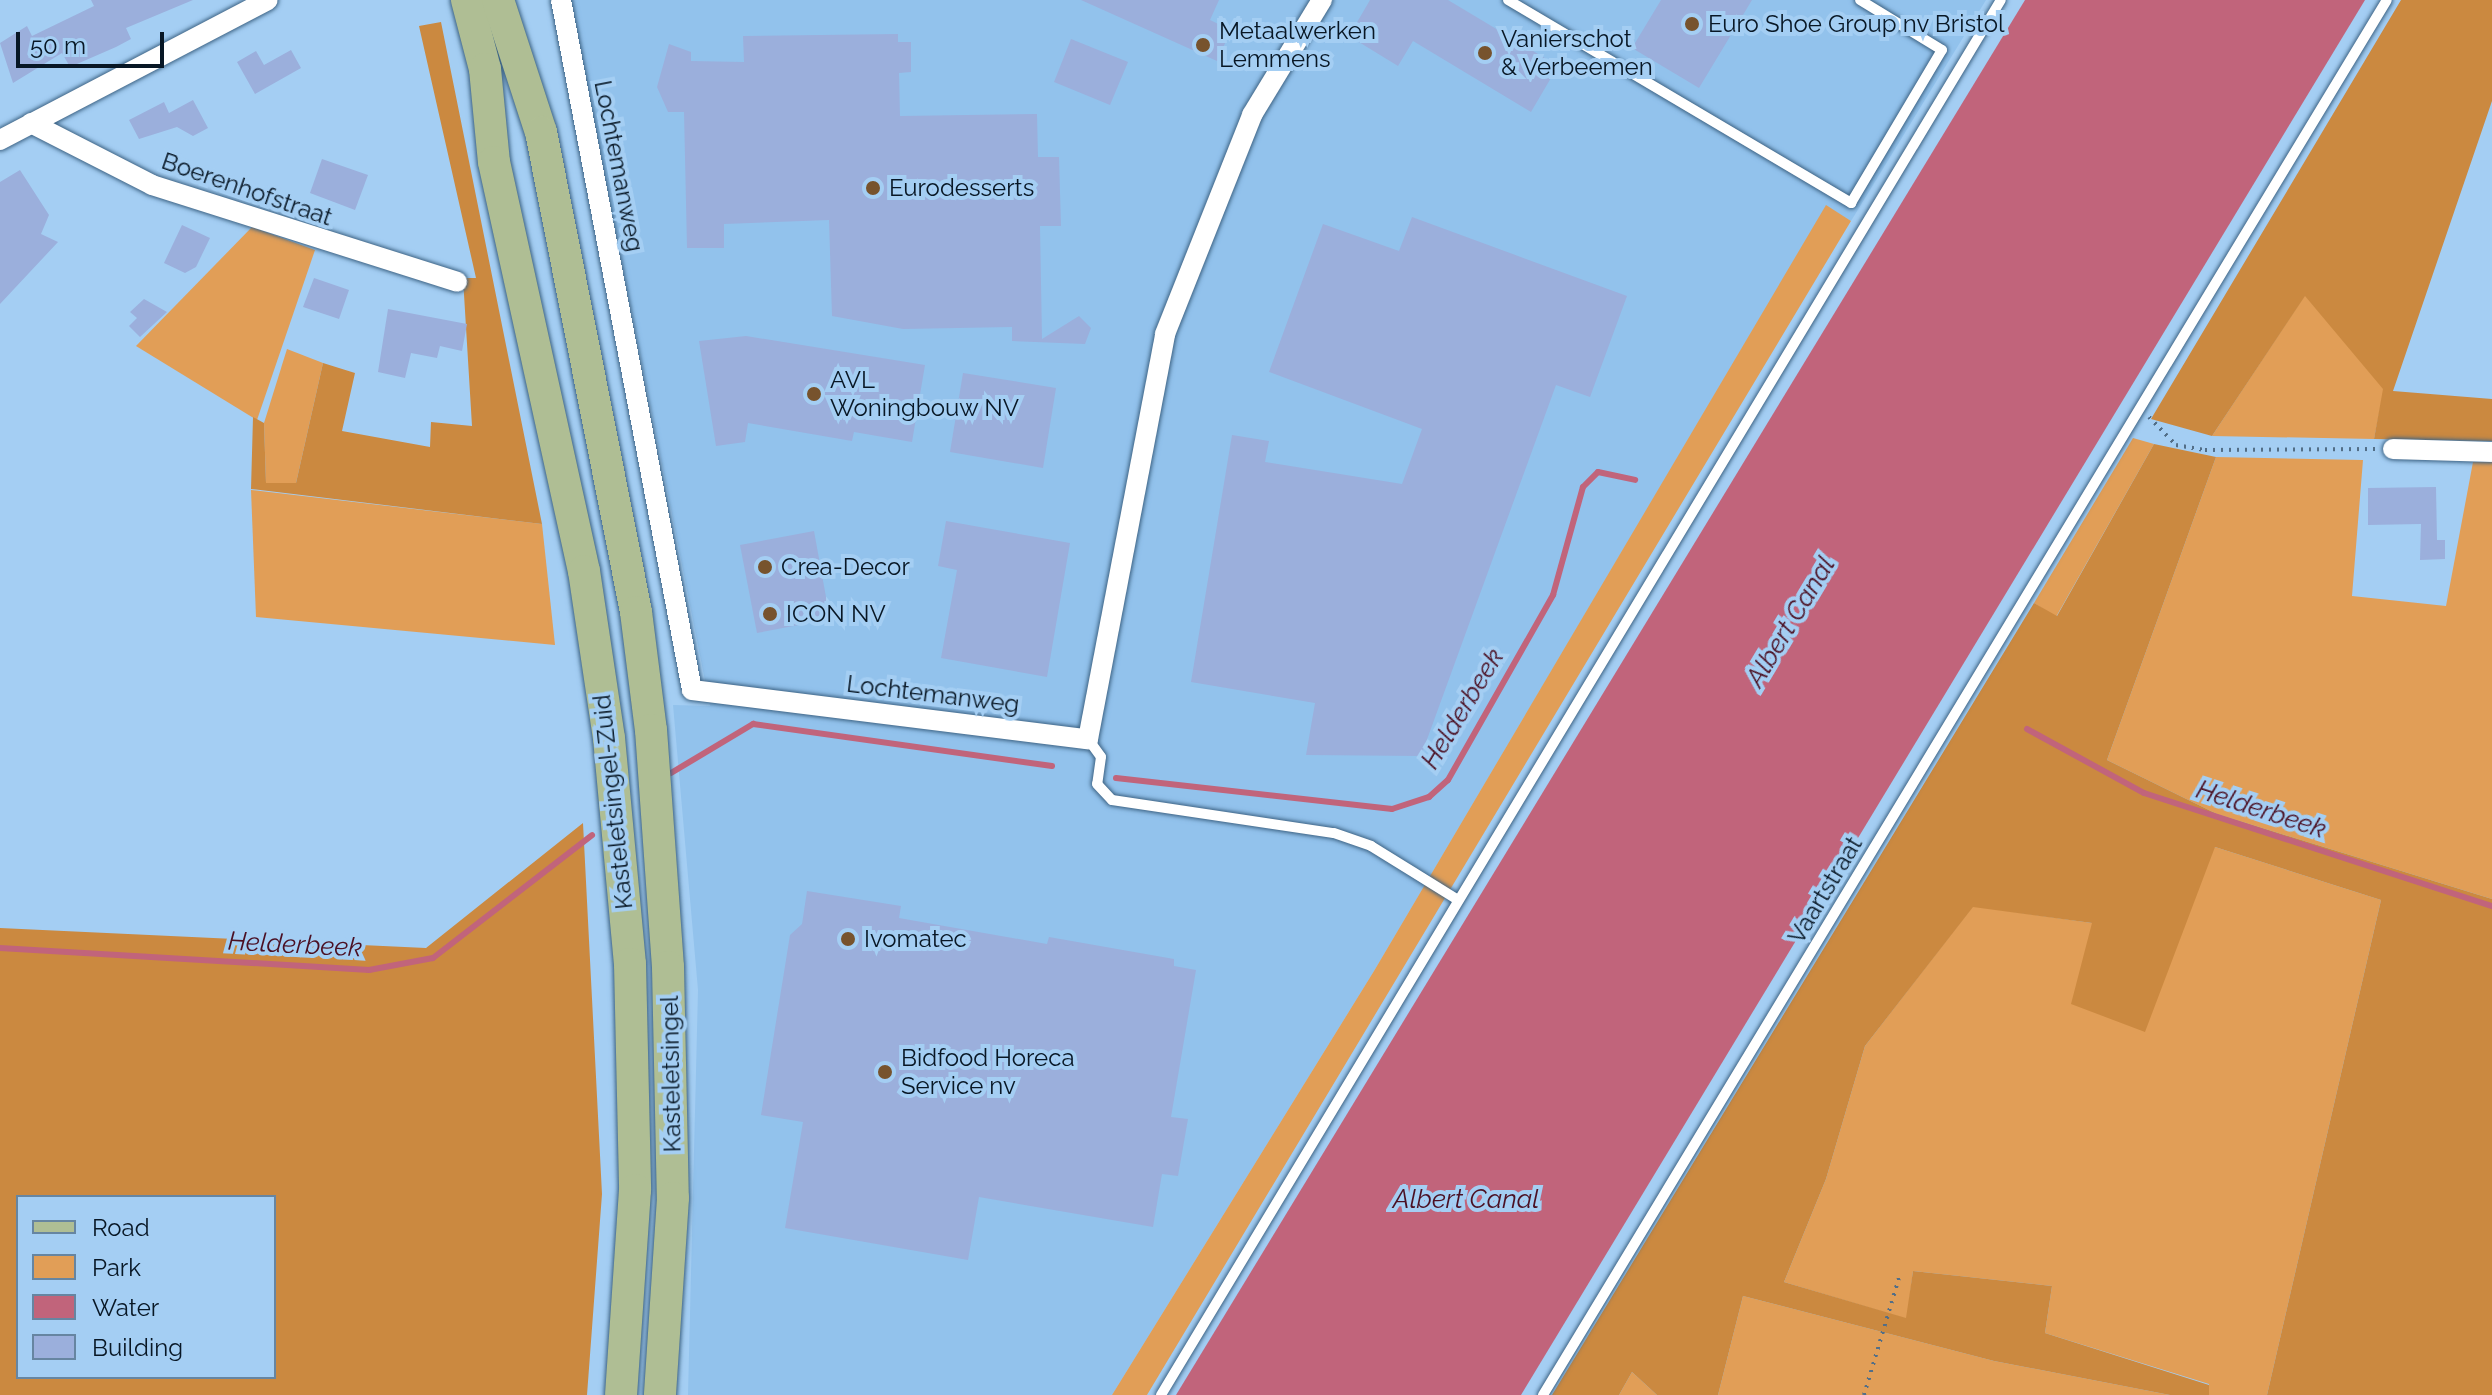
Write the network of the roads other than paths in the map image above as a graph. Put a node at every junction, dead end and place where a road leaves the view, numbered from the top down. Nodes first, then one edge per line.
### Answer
1 (268, 0) edge
2 (467, 0) edge
3 (498, 0) edge
4 (561, 0) edge
5 (1322, 0) edge
6 (1508, 0) edge
7 (1860, 0) edge
8 (2001, 0) edge
9 (2387, 0) edge
10 (31, 123) junction
11 (0, 140) edge
12 (457, 282) dead end
13 (2393, 449) road end
14 (2485, 452) edge
15 (1088, 739) junction
16 (657, 813) joint
17 (1458, 900) junction
18 (621, 1395) edge
19 (660, 1395) edge
20 (1161, 1395) edge
21 (1543, 1395) edge

1 - 10 street
2 - 18 main road, Kasteletsingel-Zuid
3 - 16 main road, Kasteletsingel-Zuid
4 - 15 street, Lochtemanweg
5 - 15 street
6 - 7 lane
8 - 17 lane
9 - 21 lane, Vaartstraat
10 - 11 street
10 - 12 street, Boerenhofstraat
13 - 14 street
15 - 17 lane
16 - 19 main road, Kasteletsingel
17 - 20 lane

